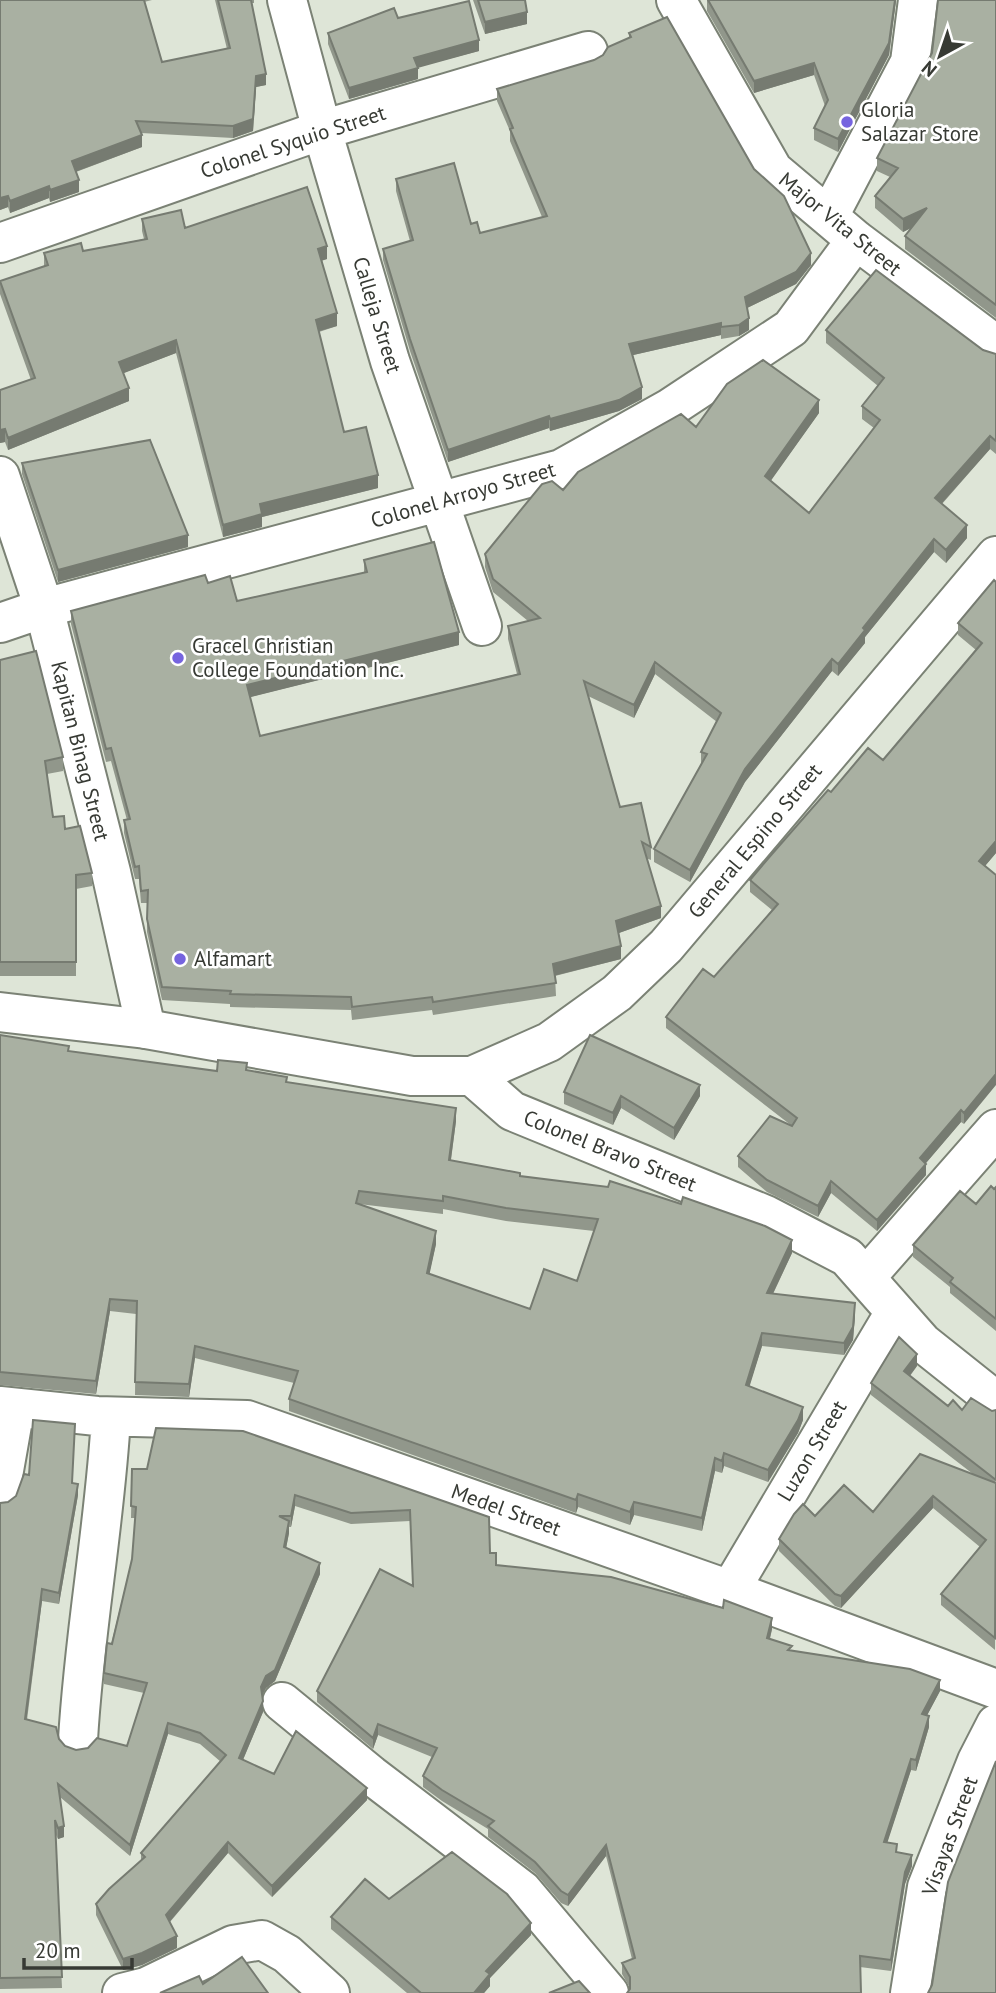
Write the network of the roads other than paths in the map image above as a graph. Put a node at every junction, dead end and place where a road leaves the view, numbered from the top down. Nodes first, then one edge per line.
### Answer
1 (287, 0) edge
2 (676, 0) edge
3 (918, 0) edge
4 (588, 51) dead end
5 (322, 130) junction
6 (842, 228) junction
7 (0, 243) edge
8 (996, 345) edge
9 (0, 476) edge
10 (438, 502) junction
11 (996, 556) edge
12 (44, 608) junction
13 (0, 624) edge
14 (482, 626) dead end
15 (0, 1013) edge
16 (146, 1029) junction
17 (472, 1076) junction
18 (996, 1129) edge
19 (866, 1277) junction
20 (895, 1312) junction
21 (996, 1401) edge
22 (7, 1407) edge
23 (111, 1417) junction
24 (0, 1493) edge
25 (730, 1590) junction
26 (996, 1689) edge
27 (282, 1702) dead end
28 (996, 1724) edge
29 (78, 1740) dead end
30 (122, 1993) edge
31 (330, 1993) edge
32 (609, 1993) edge
33 (910, 1993) edge

1 - 5 street, Calleja Street
2 - 6 street, Major Vita Street
3 - 6 street, Colonel Arroyo Street
4 - 5 street, Colonel Syquio Street
5 - 7 street, Colonel Syquio Street
5 - 10 street, Calleja Street
6 - 8 street, Major Vita Street
6 - 10 street, Colonel Arroyo Street
9 - 12 street, Kapitan Binag Street
10 - 12 street, Colonel Arroyo Street
10 - 14 street, Calleja Street
11 - 17 street, General Espino Street
12 - 13 street, Colonel Arroyo Street
12 - 16 street, Kapitan Binag Street
15 - 16 street
16 - 17 street
17 - 19 street, Colonel Bravo Street
18 - 19 street
19 - 20 street, Colonel Bravo Street
20 - 21 street, Colonel Bravo Street
20 - 25 street, Luzon Street
22 - 23 street, Medel Street
22 - 24 street
23 - 25 street, Medel Street
23 - 29 street
25 - 26 street, Medel Street
27 - 32 street
28 - 33 street, Visayas Street
30 - 31 street

